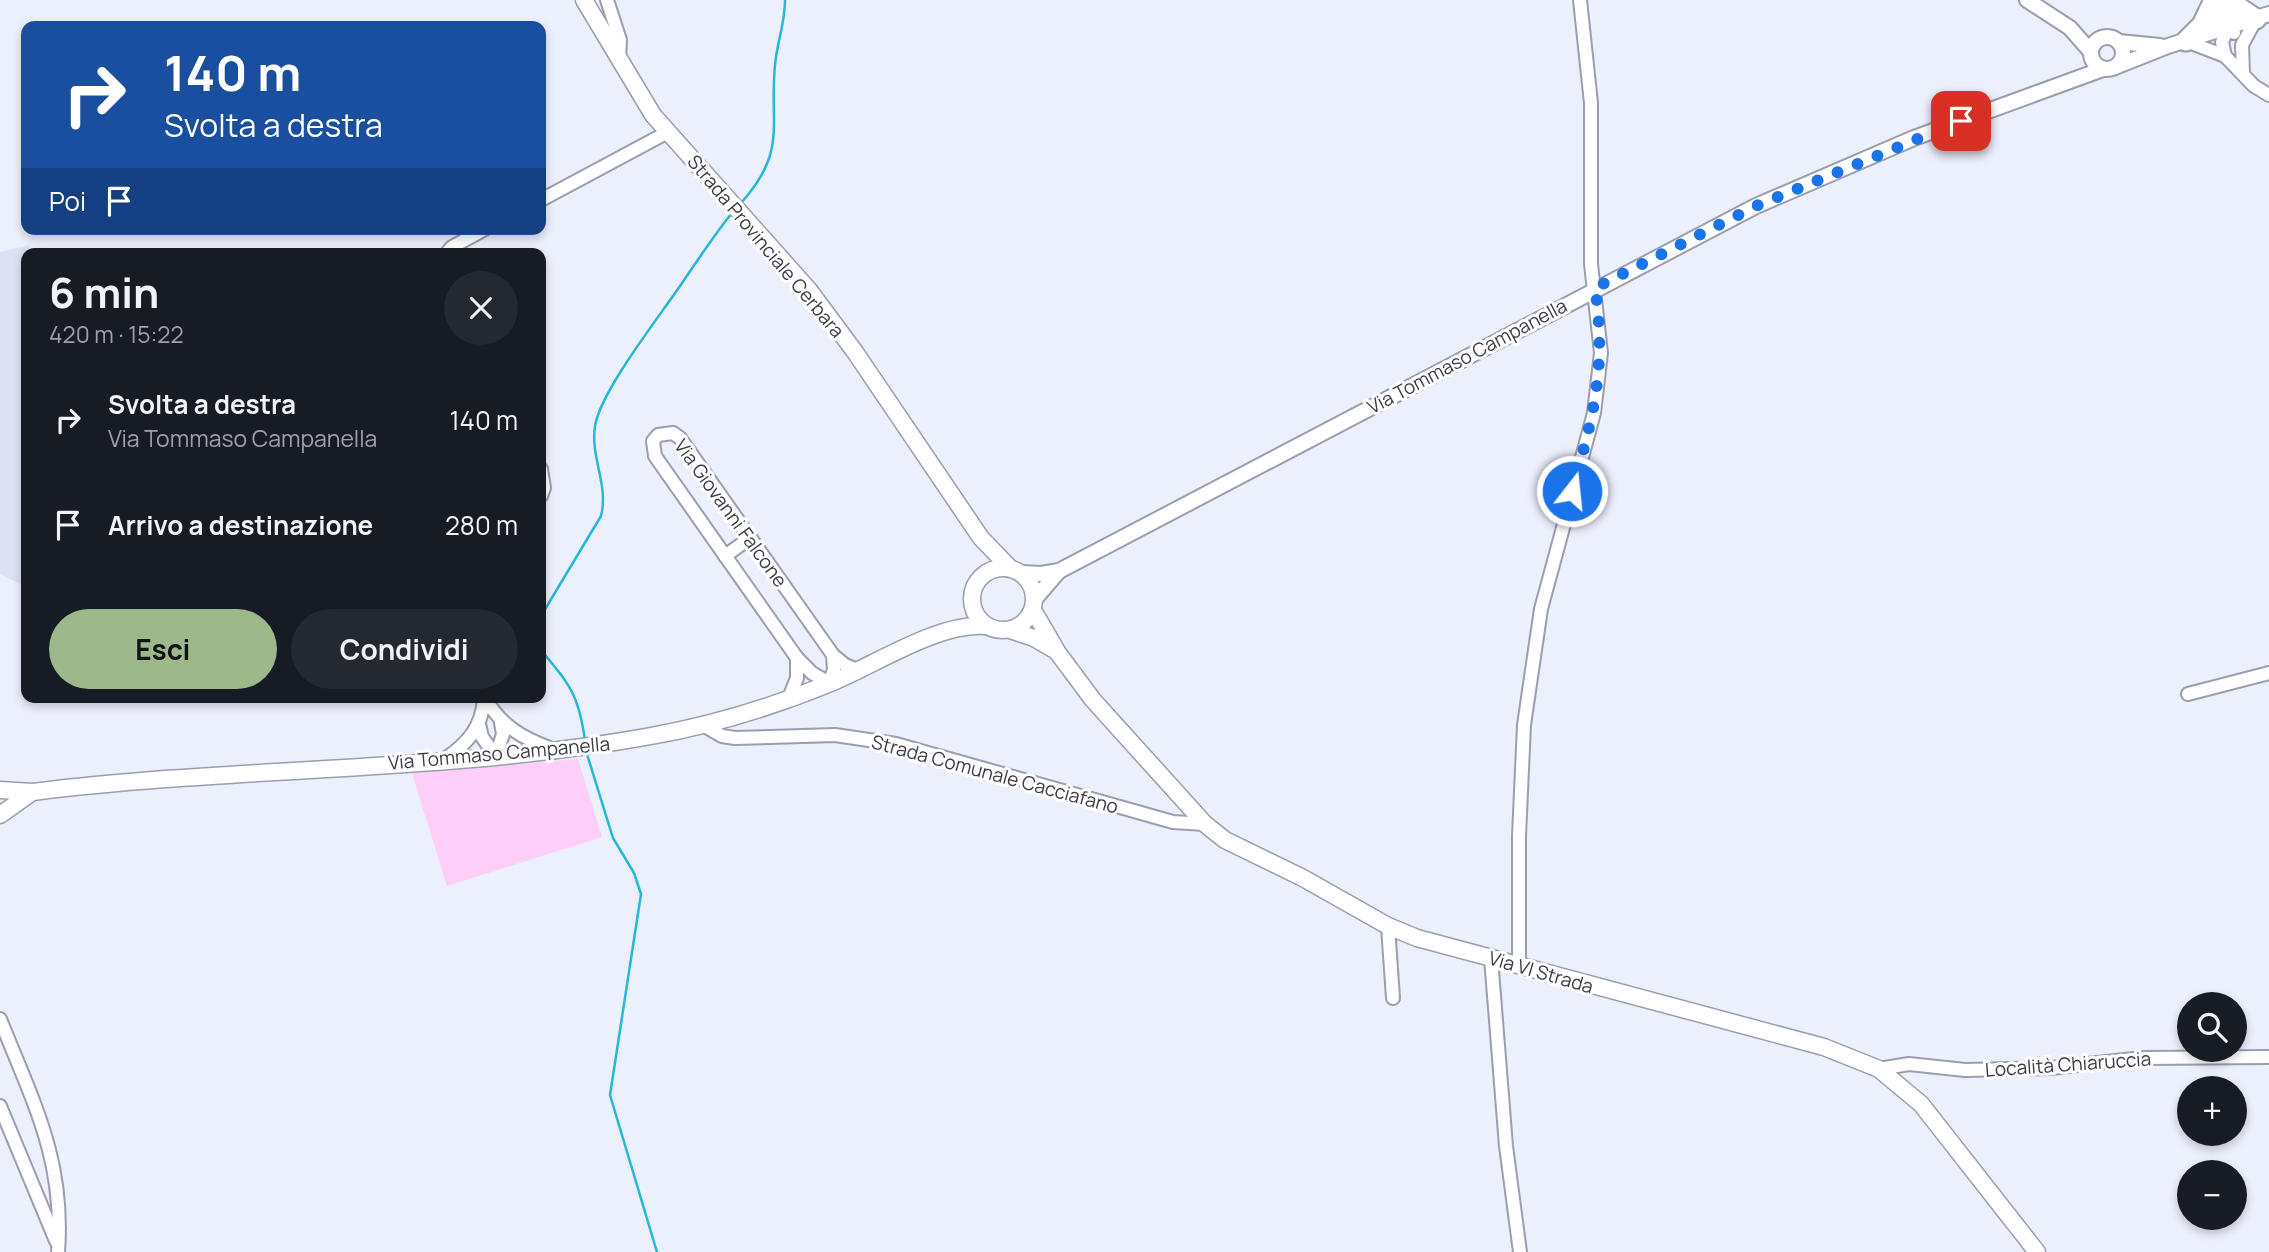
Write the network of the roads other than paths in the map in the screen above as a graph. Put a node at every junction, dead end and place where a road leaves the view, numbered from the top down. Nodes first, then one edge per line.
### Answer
1 (584, 0) edge
2 (607, 0) edge
3 (1580, 0) edge
4 (2027, 0) edge
5 (2221, 3) edge
6 (2263, 17) edge
7 (2070, 28) junction
8 (2228, 29) junction
9 (2105, 37) junction
10 (2119, 42) junction
11 (2177, 44) junction
12 (2242, 45) junction
13 (2225, 56) junction
14 (619, 61) junction
15 (2100, 62) junction
16 (2243, 73) junction
17 (2269, 95) edge
18 (668, 132) junction
19 (546, 197) edge
20 (474, 235) edge
21 (451, 248) edge
22 (1595, 288) junction
23 (750, 538) junction
24 (981, 538) junction
25 (725, 556) junction
26 (1016, 571) junction
27 (1059, 571) junction
28 (980, 578) junction
29 (972, 596) junction
30 (1034, 605) junction
31 (985, 626) junction
32 (945, 630) junction
33 (1010, 630) junction
34 (1058, 653) junction
35 (832, 655) junction
36 (797, 658) junction
37 (860, 671) junction
38 (2269, 673) edge
39 (829, 683) junction
40 (2188, 694) dead end
41 (789, 698) junction
42 (483, 703) edge
43 (487, 703) edge
44 (501, 723) junction
45 (480, 724) junction
46 (703, 725) junction
47 (556, 750) junction
48 (496, 756) junction
49 (445, 759) junction
50 (0, 790) edge
51 (33, 792) junction
52 (0, 815) edge
53 (1205, 824) junction
54 (1388, 926) junction
55 (1491, 958) junction
56 (1519, 964) junction
57 (1393, 998) dead end
58 (0, 1019) edge
59 (2269, 1058) edge
60 (1909, 1064) junction
61 (1879, 1069) junction
62 (1896, 1080) junction
63 (0, 1106) edge
64 (59, 1250) edge
65 (1520, 1252) edge
66 (2037, 1252) edge

1 - 14 main road, Strada Provinciale Cerbara
2 - 14 street
3 - 22 street
4 - 7 street
5 - 6 highway
5 - 8 highway
5 - 11 highway
6 - 8 street
6 - 12 street
7 - 9 street
7 - 15 street
8 - 11 street
8 - 12 street
8 - 13 street
9 - 10 street
9 - 15 street, Via Tommaso Campanella
10 - 11 street
10 - 15 street, Via Tommaso Campanella
11 - 13 street
11 - 15 street
12 - 16 street
13 - 16 street
14 - 18 main road, Strada Provinciale Cerbara
15 - 22 street, Via Tommaso Campanella
16 - 17 street
18 - 19 street
18 - 24 main road, Strada Provinciale Cerbara
20 - 21 street
22 - 27 street, Via Tommaso Campanella
22 - 56 street
23 - 25 street
23 - 25 street, Via Giovanni Falcone
23 - 35 street, Via Giovanni Falcone
24 - 26 main road, Strada Provinciale Cerbara
24 - 28 main road
25 - 36 street, Via Giovanni Falcone
26 - 27 street, Via Tommaso Campanella
26 - 28 main road
26 - 30 main road, Strada Provinciale Cerbara
27 - 30 street, Via Tommaso Campanella
28 - 29 main road
29 - 31 main road
29 - 32 main road, Via Tommaso Campanella
30 - 33 main road
30 - 34 main road, Via VI Strada
31 - 32 main road, Via Tommaso Campanella
31 - 33 main road
32 - 37 main road, Via Tommaso Campanella
33 - 34 main road, Via VI Strada
34 - 53 main road, Via VI Strada
35 - 37 street, Via Giovanni Falcone
35 - 39 street
36 - 39 street, Via Giovanni Falcone
36 - 41 street
37 - 39 main road, Via Tommaso Campanella
38 - 40 street
39 - 41 main road, Via Tommaso Campanella
41 - 46 main road, Via Tommaso Campanella
42 - 45 street
43 - 44 street
44 - 47 street
44 - 48 street
45 - 48 street
45 - 49 street
46 - 47 main road, Via Tommaso Campanella
46 - 53 street, Strada Comunale Cacciafano
47 - 48 main road, Via Tommaso Campanella
48 - 49 main road, Via Tommaso Campanella
49 - 51 main road, Via Tommaso Campanella
50 - 51 main road, Via Tommaso Campanella
51 - 52 main road
53 - 54 main road, Via VI Strada
54 - 55 main road, Via VI Strada
54 - 57 street
55 - 56 main road, Via VI Strada
55 - 65 street
56 - 61 main road, Via VI Strada
58 - 64 street
59 - 60 street, Località Chiaruccia
60 - 61 street, Località Chiaruccia
60 - 62 street
61 - 62 main road, Via VI Strada
62 - 66 main road, Via VI Strada
63 - 64 street

